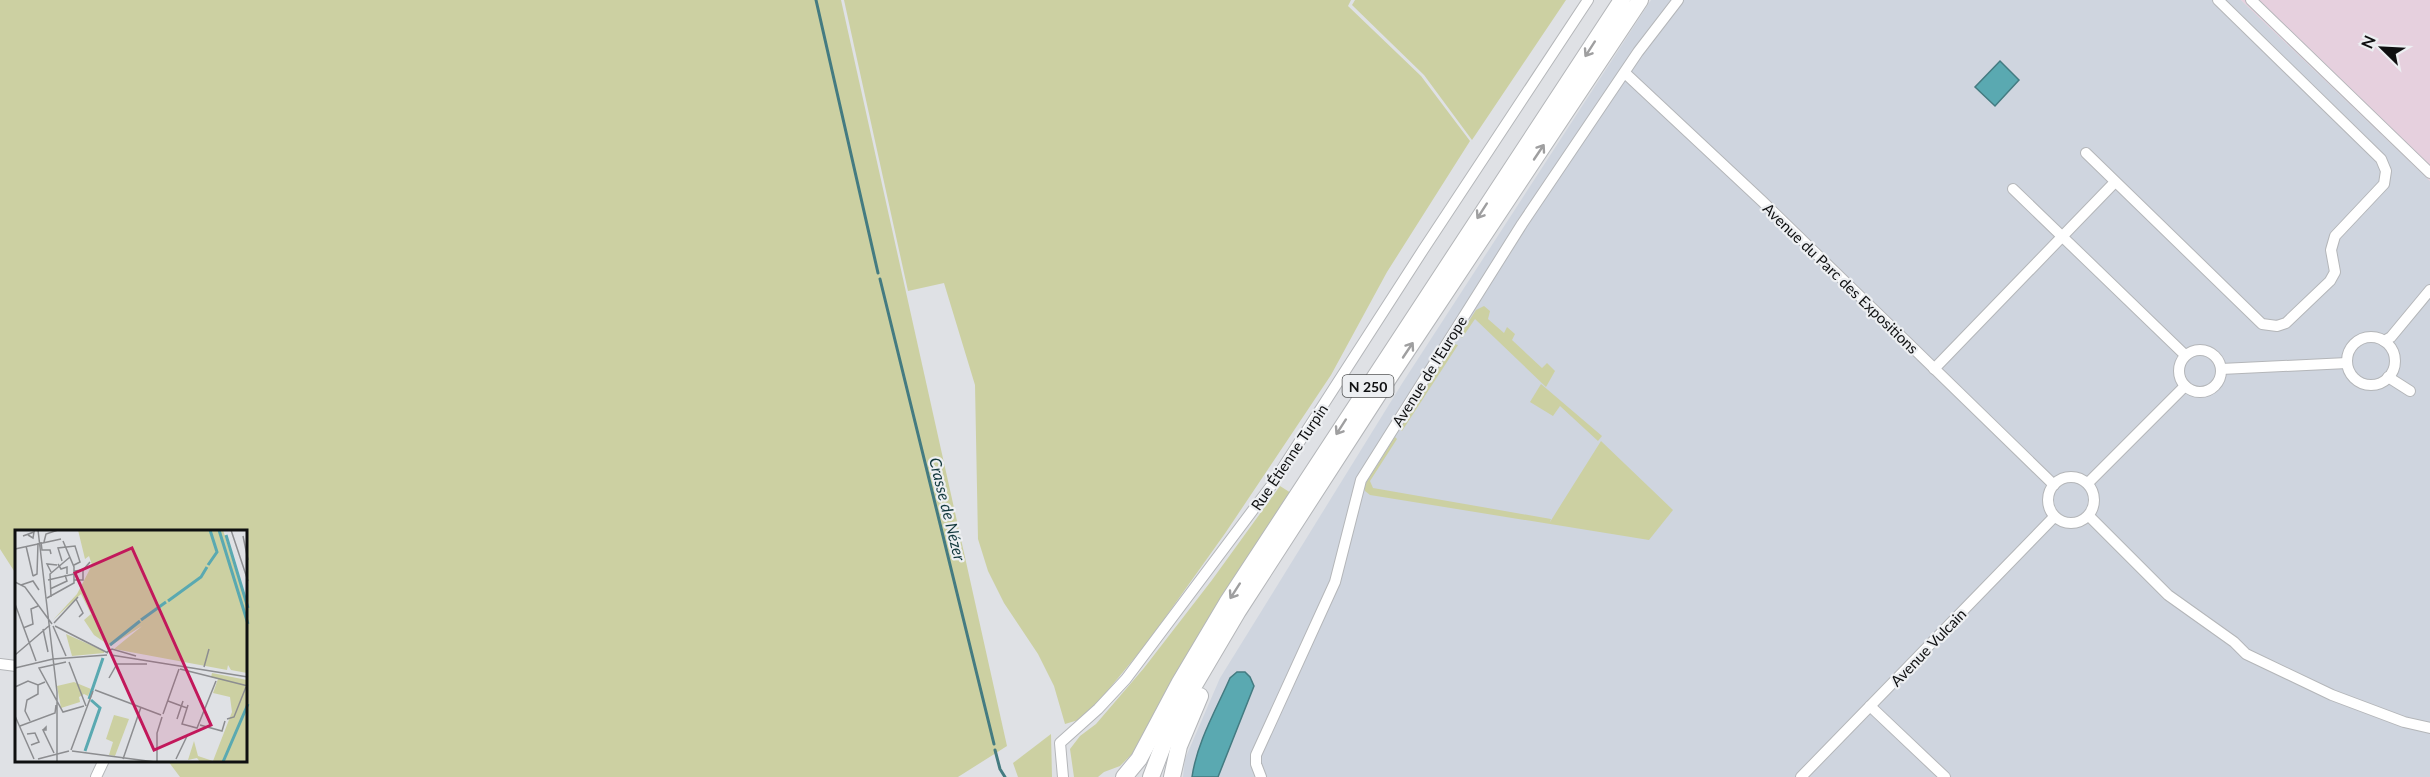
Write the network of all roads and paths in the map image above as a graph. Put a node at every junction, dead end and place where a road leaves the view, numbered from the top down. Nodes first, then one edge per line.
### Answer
1 (1588, 0) edge
2 (1622, 0) edge
3 (1640, 0) edge
4 (1678, 0) edge
5 (2218, 0) edge
6 (2252, 0) edge
7 (1625, 73) junction
8 (2086, 153) dead end
9 (2430, 173) edge
10 (2115, 182) junction
11 (2013, 189) dead end
12 (2062, 237) junction
13 (2430, 290) edge
14 (2384, 341) junction
15 (2185, 356) junction
16 (2347, 363) junction
17 (1934, 369) junction
18 (2221, 369) junction
19 (2388, 377) junction
20 (2185, 386) junction
21 (2410, 391) dead end
22 (2088, 483) junction
23 (2054, 484) junction
24 (1308, 504) junction
25 (2089, 516) junction
26 (2054, 517) junction
27 (0, 664) edge
28 (15, 666) edge
29 (1870, 706) junction
30 (2430, 728) edge
31 (103, 762) edge
32 (96, 777) edge
33 (1063, 777) edge
34 (1124, 777) edge
35 (1151, 777) edge
36 (1172, 777) edge
37 (1261, 777) edge
38 (1801, 777) edge
39 (1946, 777) edge

1 - 33 street, Rue Étienne Turpin
2 -> 34 highway, N 250
24 -> 3 highway, N 250
4 - 7 street, Avenue de l'Europe
5 - 10 street
6 - 9 street
7 - 17 street, Avenue du Parc des Expositions
7 - 37 street, Avenue de l'Europe
8 - 10 street
10 - 12 street
11 - 12 street
12 - 15 street
12 - 17 street
13 - 14 street
14 - 16 street
14 - 19 street
15 - 18 street
15 - 20 street
16 - 18 street
16 - 19 street
17 - 23 street, Avenue du Parc des Expositions
18 - 20 street
19 - 21 street
20 - 22 street
22 - 23 street
22 - 25 street
23 - 26 street
24 - 35 highway, N 250
24 - 36 highway, N 250
25 - 26 street
25 - 30 street
26 - 29 street, Avenue Vulcain
27 - 28 street
29 - 38 street, Avenue Vulcain
29 - 39 street
31 - 32 street

